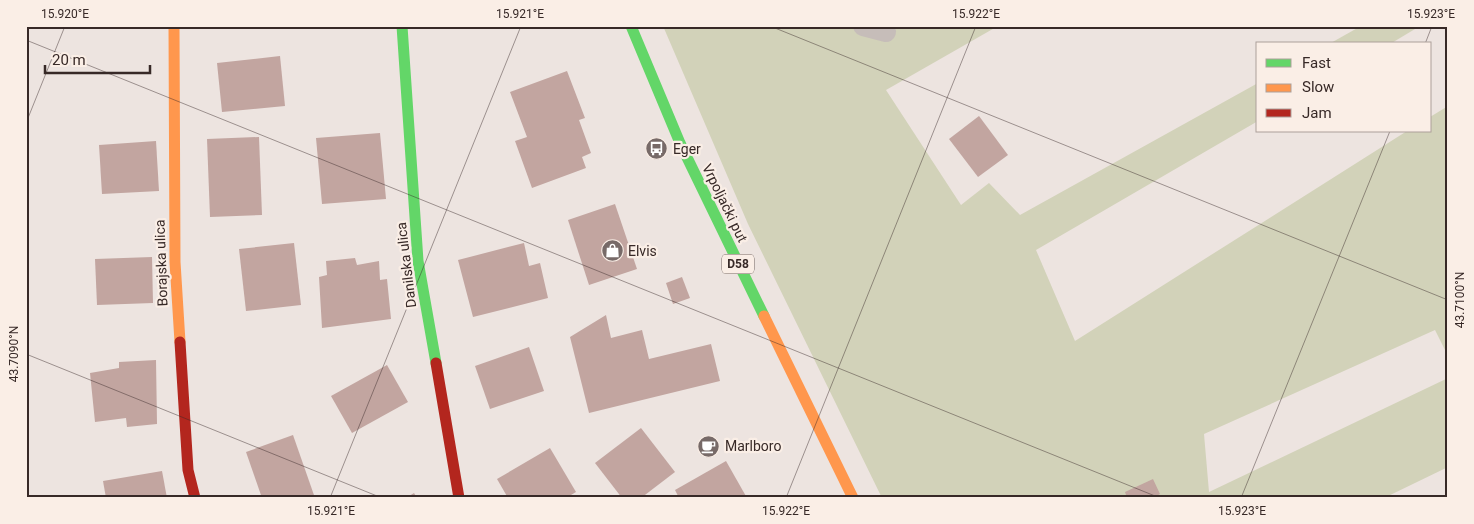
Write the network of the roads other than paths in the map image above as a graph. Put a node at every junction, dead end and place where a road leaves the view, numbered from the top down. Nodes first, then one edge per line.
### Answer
1 (174, 26) edge
2 (402, 26) edge
3 (631, 26) edge
4 (863, 26) edge
5 (886, 32) dead end
6 (195, 498) edge
7 (459, 498) edge
8 (853, 498) edge

1 - 6 street, Borajska ulica
2 - 7 street, Danilska ulica
3 - 8 street, Vrpoljački put / D58
4 - 5 lane

